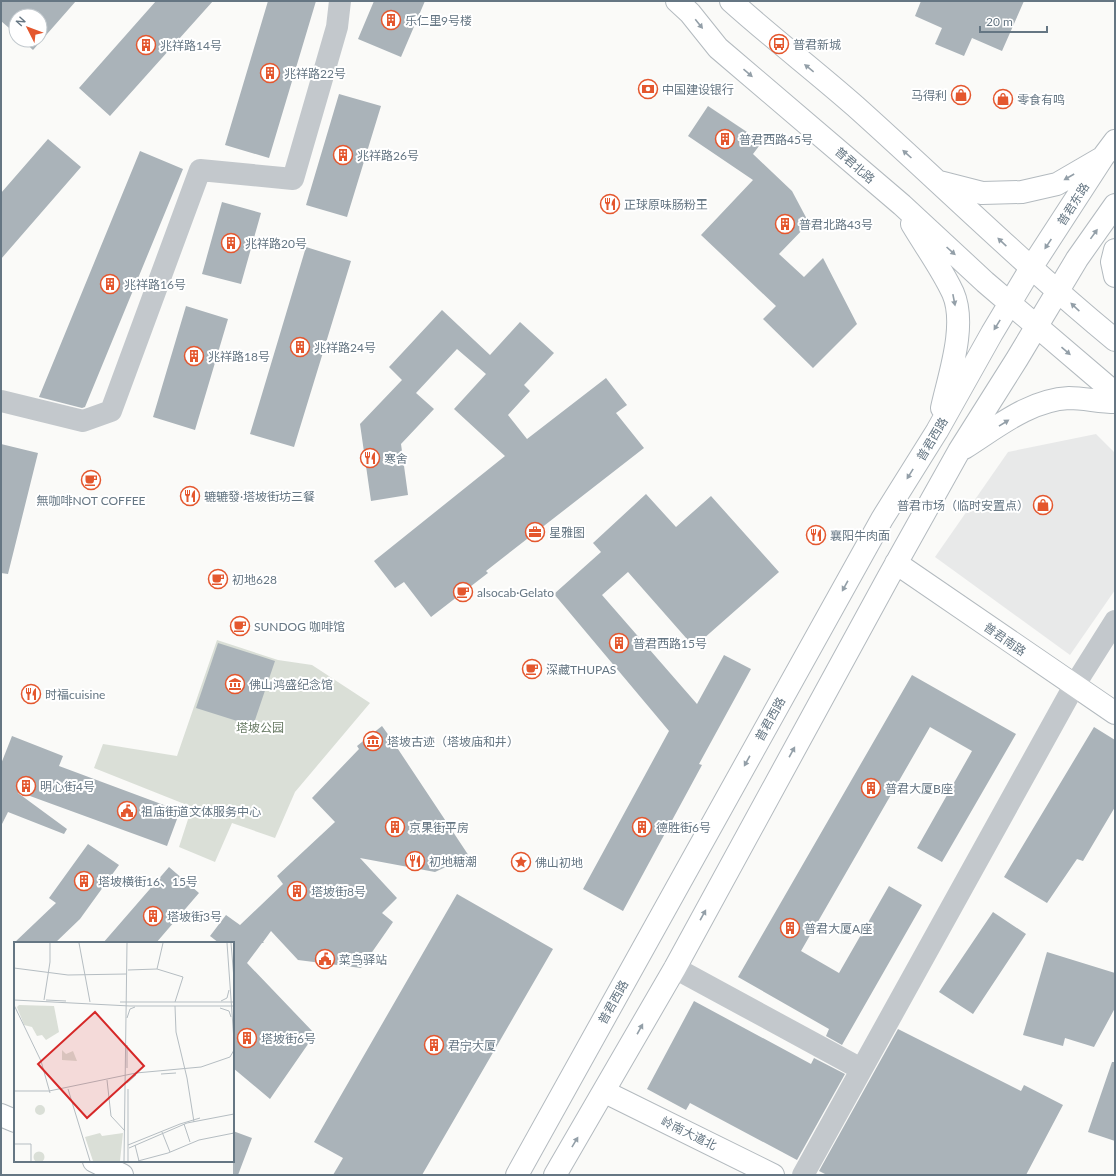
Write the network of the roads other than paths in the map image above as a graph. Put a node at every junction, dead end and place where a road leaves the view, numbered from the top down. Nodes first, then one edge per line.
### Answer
1 (340, 1) edge
2 (677, 1) edge
3 (730, 1) edge
4 (1109, 149) edge
5 (938, 182) junction
6 (902, 205) junction
7 (1115, 205) edge
8 (1115, 250) edge
9 (1031, 268) junction
10 (1115, 276) edge
11 (1058, 290) junction
12 (1011, 303) junction
13 (1037, 325) junction
14 (1115, 340) edge
15 (1115, 393) edge
16 (1, 401) edge
17 (1115, 402) edge
18 (937, 431) junction
19 (959, 451) junction
20 (896, 563) junction
21 (1115, 621) edge
22 (1074, 686) junction
23 (1115, 714) edge
24 (674, 968) junction
25 (860, 1069) junction
26 (604, 1092) junction
27 (1, 1116) edge
28 (14, 1121) edge
29 (96, 1162) edge
30 (122, 1175) edge
31 (516, 1175) edge
32 (555, 1175) edge
33 (773, 1175) edge
34 (803, 1175) edge

1 - 16 street
2 -> 6 main road, 普君北路
5 -> 3 main road
4 -> 5 main road
4 -> 9 main road, 普君东路
9 -> 5 main road
6 -> 12 main road, 普君北路
6 -> 18 main road
11 -> 7 main road
8 - 10 main road
9 - 11 main road
9 - 12 main road, 普君西路
11 - 13 main road
14 -> 11 main road
12 - 13 main road, 普君北路
12 -> 18 main road, 普君西路
13 -> 15 main road
13 - 19 main road
19 -> 17 main road
18 -> 31 main road, 普君西路
19 - 20 main road
20 - 22 main road, 普君南路
24 -> 20 main road
21 - 22 street
22 - 23 main road, 普君南路
22 - 25 street
24 - 25 street
26 -> 24 main road
25 - 34 street
32 -> 26 main road
26 - 33 main road, 岭南大道北
27 - 28 main road
29 - 30 main road

